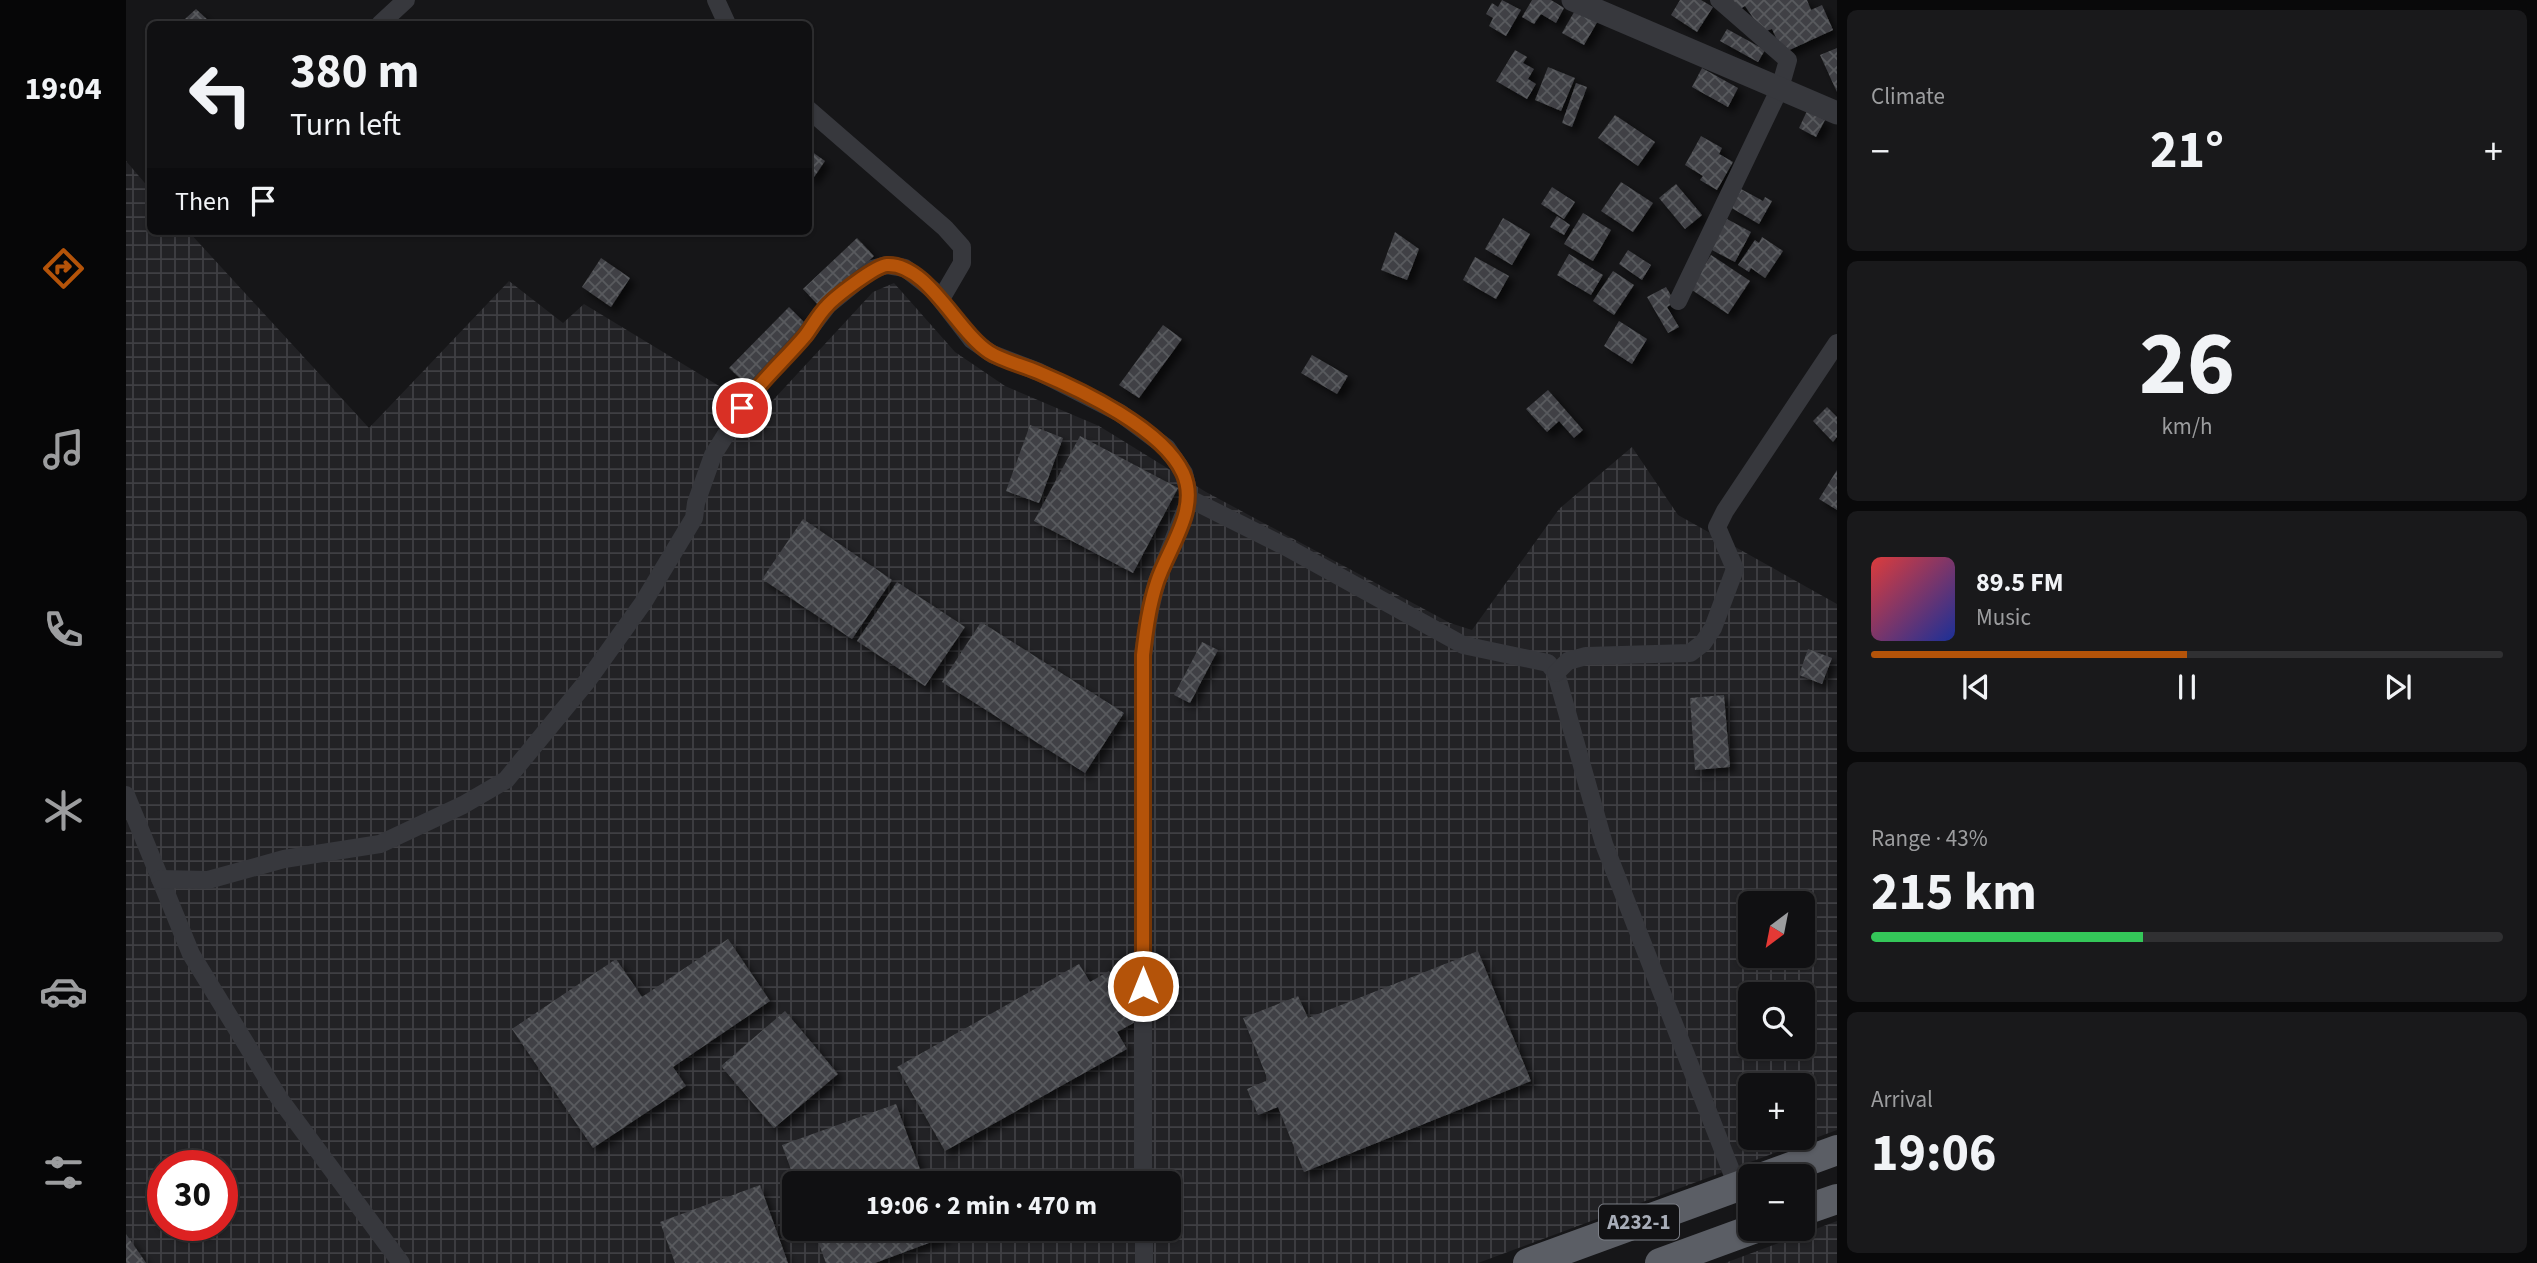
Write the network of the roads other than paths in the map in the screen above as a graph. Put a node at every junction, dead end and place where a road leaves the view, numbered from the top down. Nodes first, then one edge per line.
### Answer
1 (406, 0) edge
2 (716, 0) edge
3 (1573, 0) edge
4 (1718, 0) edge
5 (383, 21) edge
6 (725, 21) edge
7 (1780, 88) junction
8 (812, 112) edge
9 (1837, 113) edge
10 (941, 299) junction
11 (1678, 300) dead end
12 (1837, 344) edge
13 (1190, 499) junction
14 (1556, 673) junction
15 (126, 795) edge
16 (160, 879) junction
17 (1837, 1150) edge
18 (1799, 1164) edge
19 (1738, 1169) edge
20 (1143, 1171) edge
21 (1738, 1186) edge
22 (1837, 1199) edge
23 (1815, 1207) edge
24 (1738, 1234) edge
25 (1144, 1241) edge
26 (401, 1263) edge
27 (1144, 1263) edge
28 (1528, 1263) edge
29 (1660, 1263) edge

1 - 5 street
2 - 6 street
3 - 7 street
4 - 7 street
7 - 9 street
7 - 11 street
8 - 10 street
10 - 13 street
10 - 16 street
12 - 14 street
13 - 14 street
13 - 20 street
14 - 19 street
15 - 16 street
16 - 26 street
17 - 18 highway
21 - 28 highway, A232-1
22 - 23 highway
24 - 29 highway, A232-1
25 - 27 street

